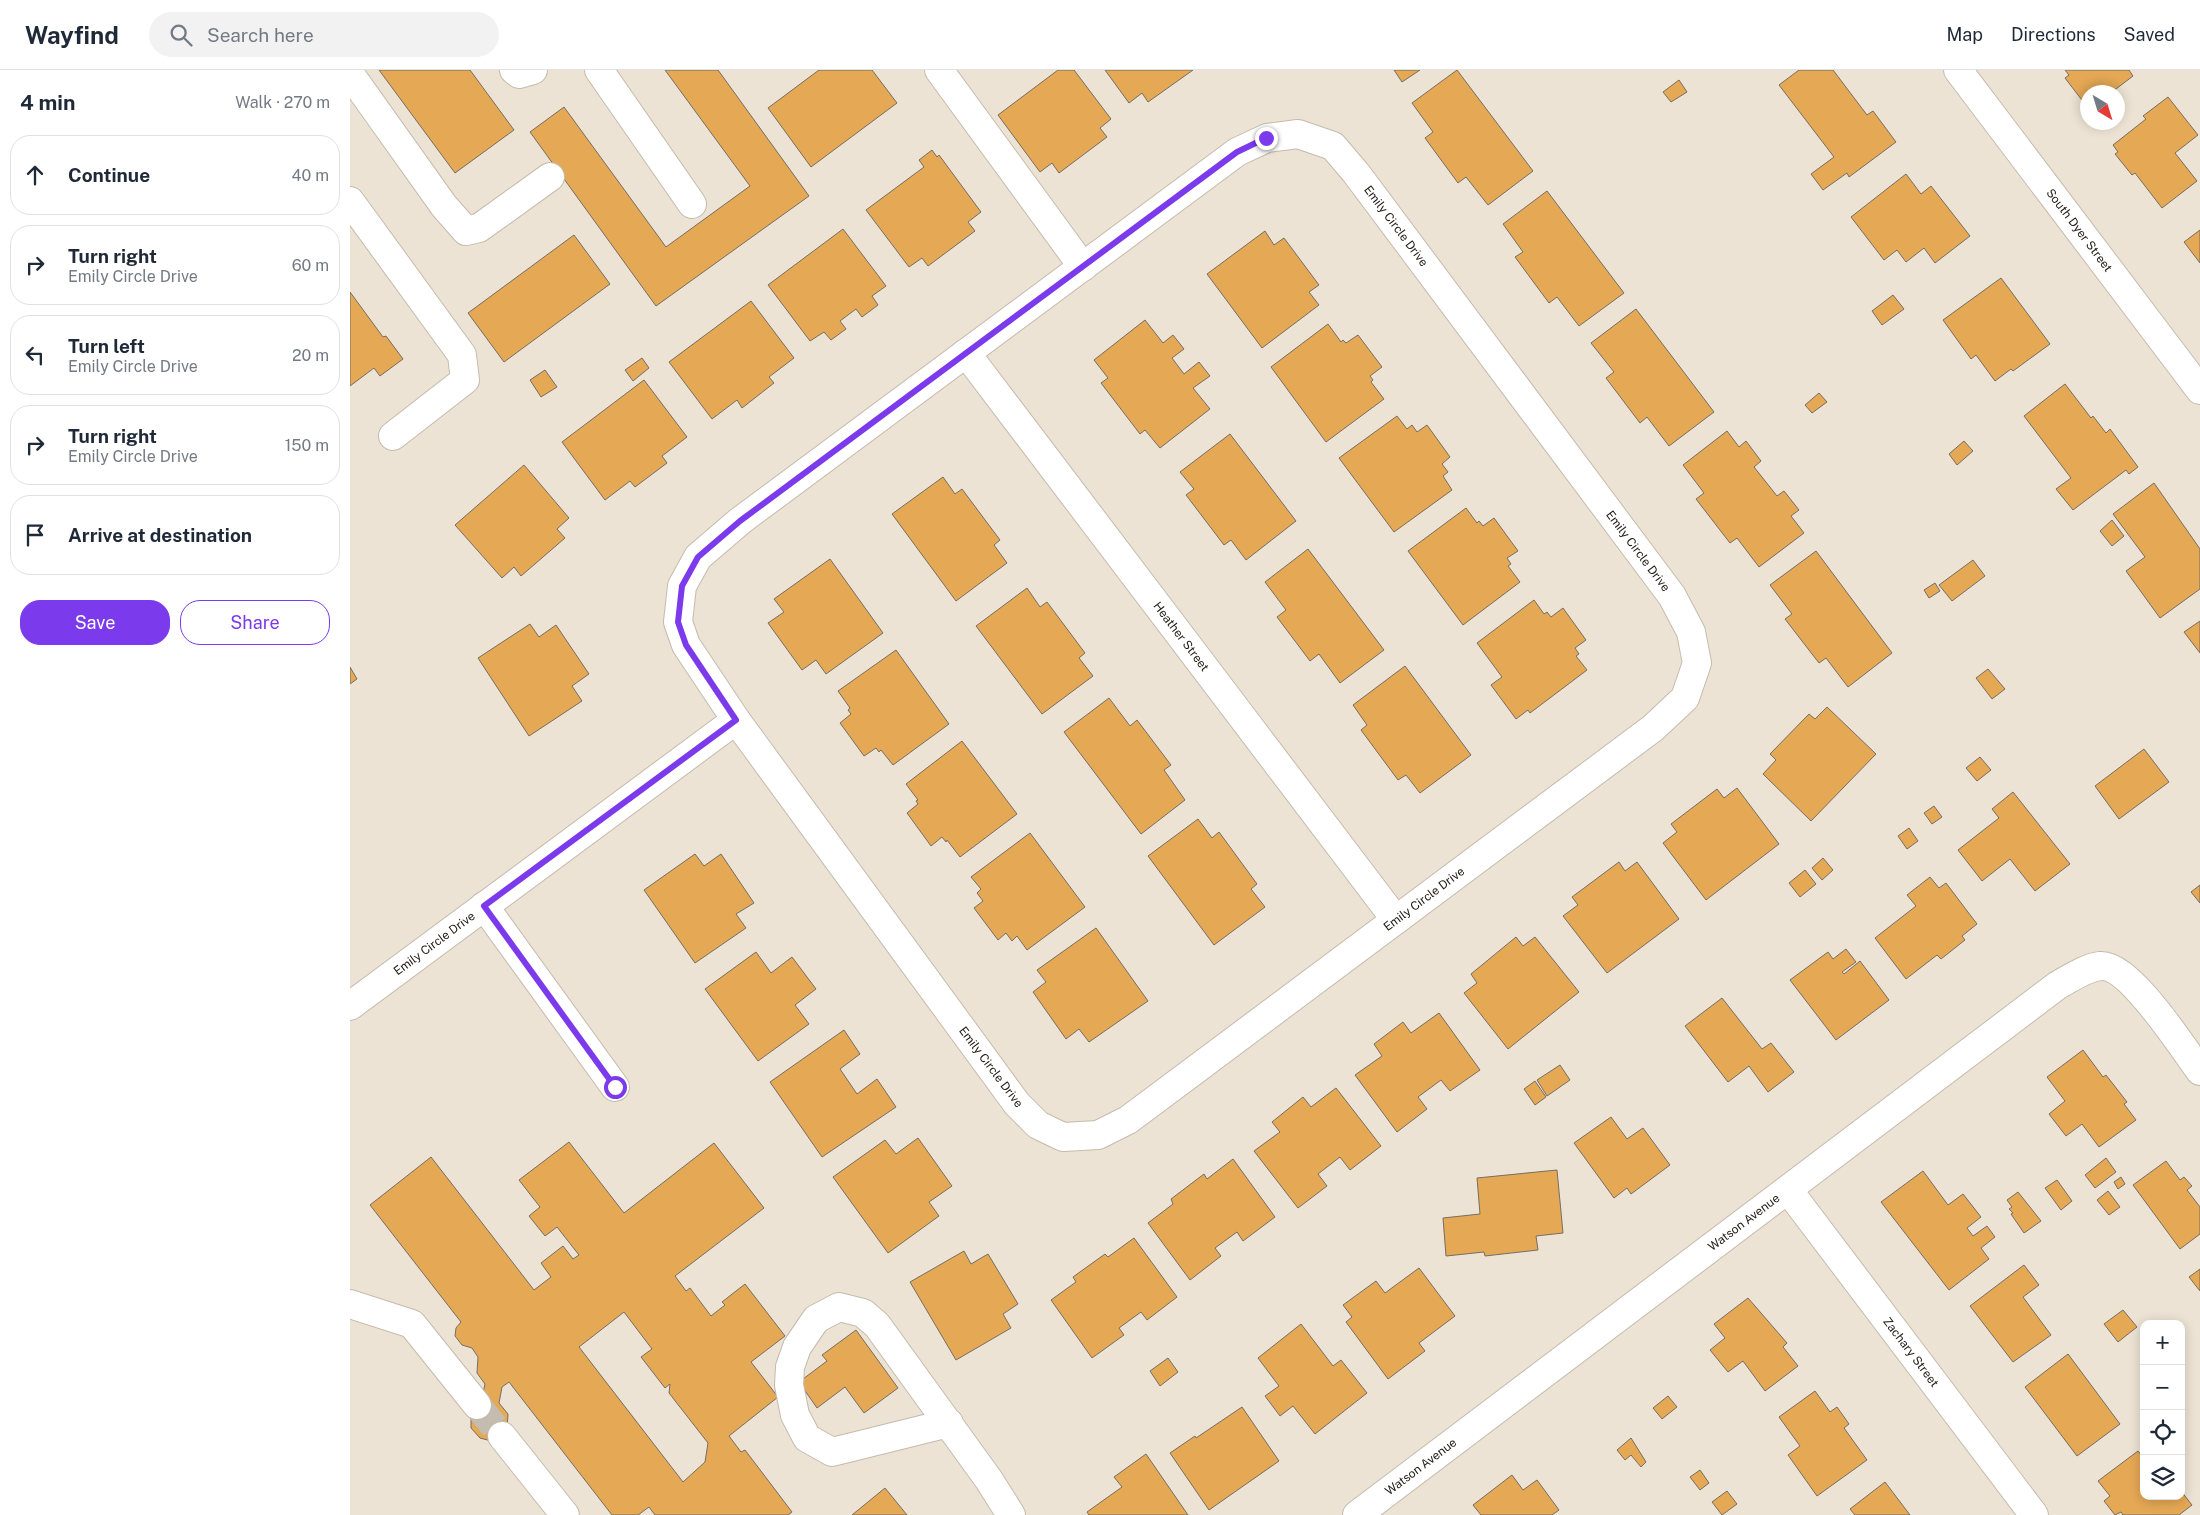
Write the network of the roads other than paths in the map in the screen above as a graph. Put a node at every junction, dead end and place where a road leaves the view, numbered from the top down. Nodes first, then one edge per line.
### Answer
1 (514, 70) edge
2 (533, 70) edge
3 (599, 70) edge
4 (939, 70) edge
5 (1958, 70) edge
6 (350, 74) edge
7 (550, 177) dead end
8 (350, 201) edge
9 (692, 204) dead end
10 (1082, 267) junction
11 (966, 353) junction
12 (2200, 390) edge
13 (393, 436) dead end
14 (736, 720) junction
15 (484, 906) junction
16 (1396, 920) junction
17 (350, 1006) edge
18 (2200, 1071) edge
19 (615, 1087) dead end
20 (1789, 1190) junction
21 (350, 1304) edge
22 (477, 1405) tunnel mouth
23 (949, 1423) junction
24 (502, 1436) tunnel mouth
25 (1370, 1511) edge
26 (566, 1515) edge
27 (1011, 1515) edge
28 (2034, 1515) edge

1 - 2 street
3 - 9 street
4 - 10 street
5 - 12 street, South Dyer Street
6 - 7 street
8 - 13 street
10 - 11 street, Emily Circle Drive
10 - 16 street, Emily Circle Drive
11 - 14 street, Emily Circle Drive
11 - 16 street, Heather Street
14 - 15 street, Emily Circle Drive
14 - 16 street, Emily Circle Drive
15 - 17 street, Emily Circle Drive
15 - 19 street
18 - 20 street, Watson Avenue
20 - 25 street, Watson Avenue
20 - 28 street, Zachary Street
21 - 22 street
23 - 23 street
23 - 27 street
24 - 26 street

